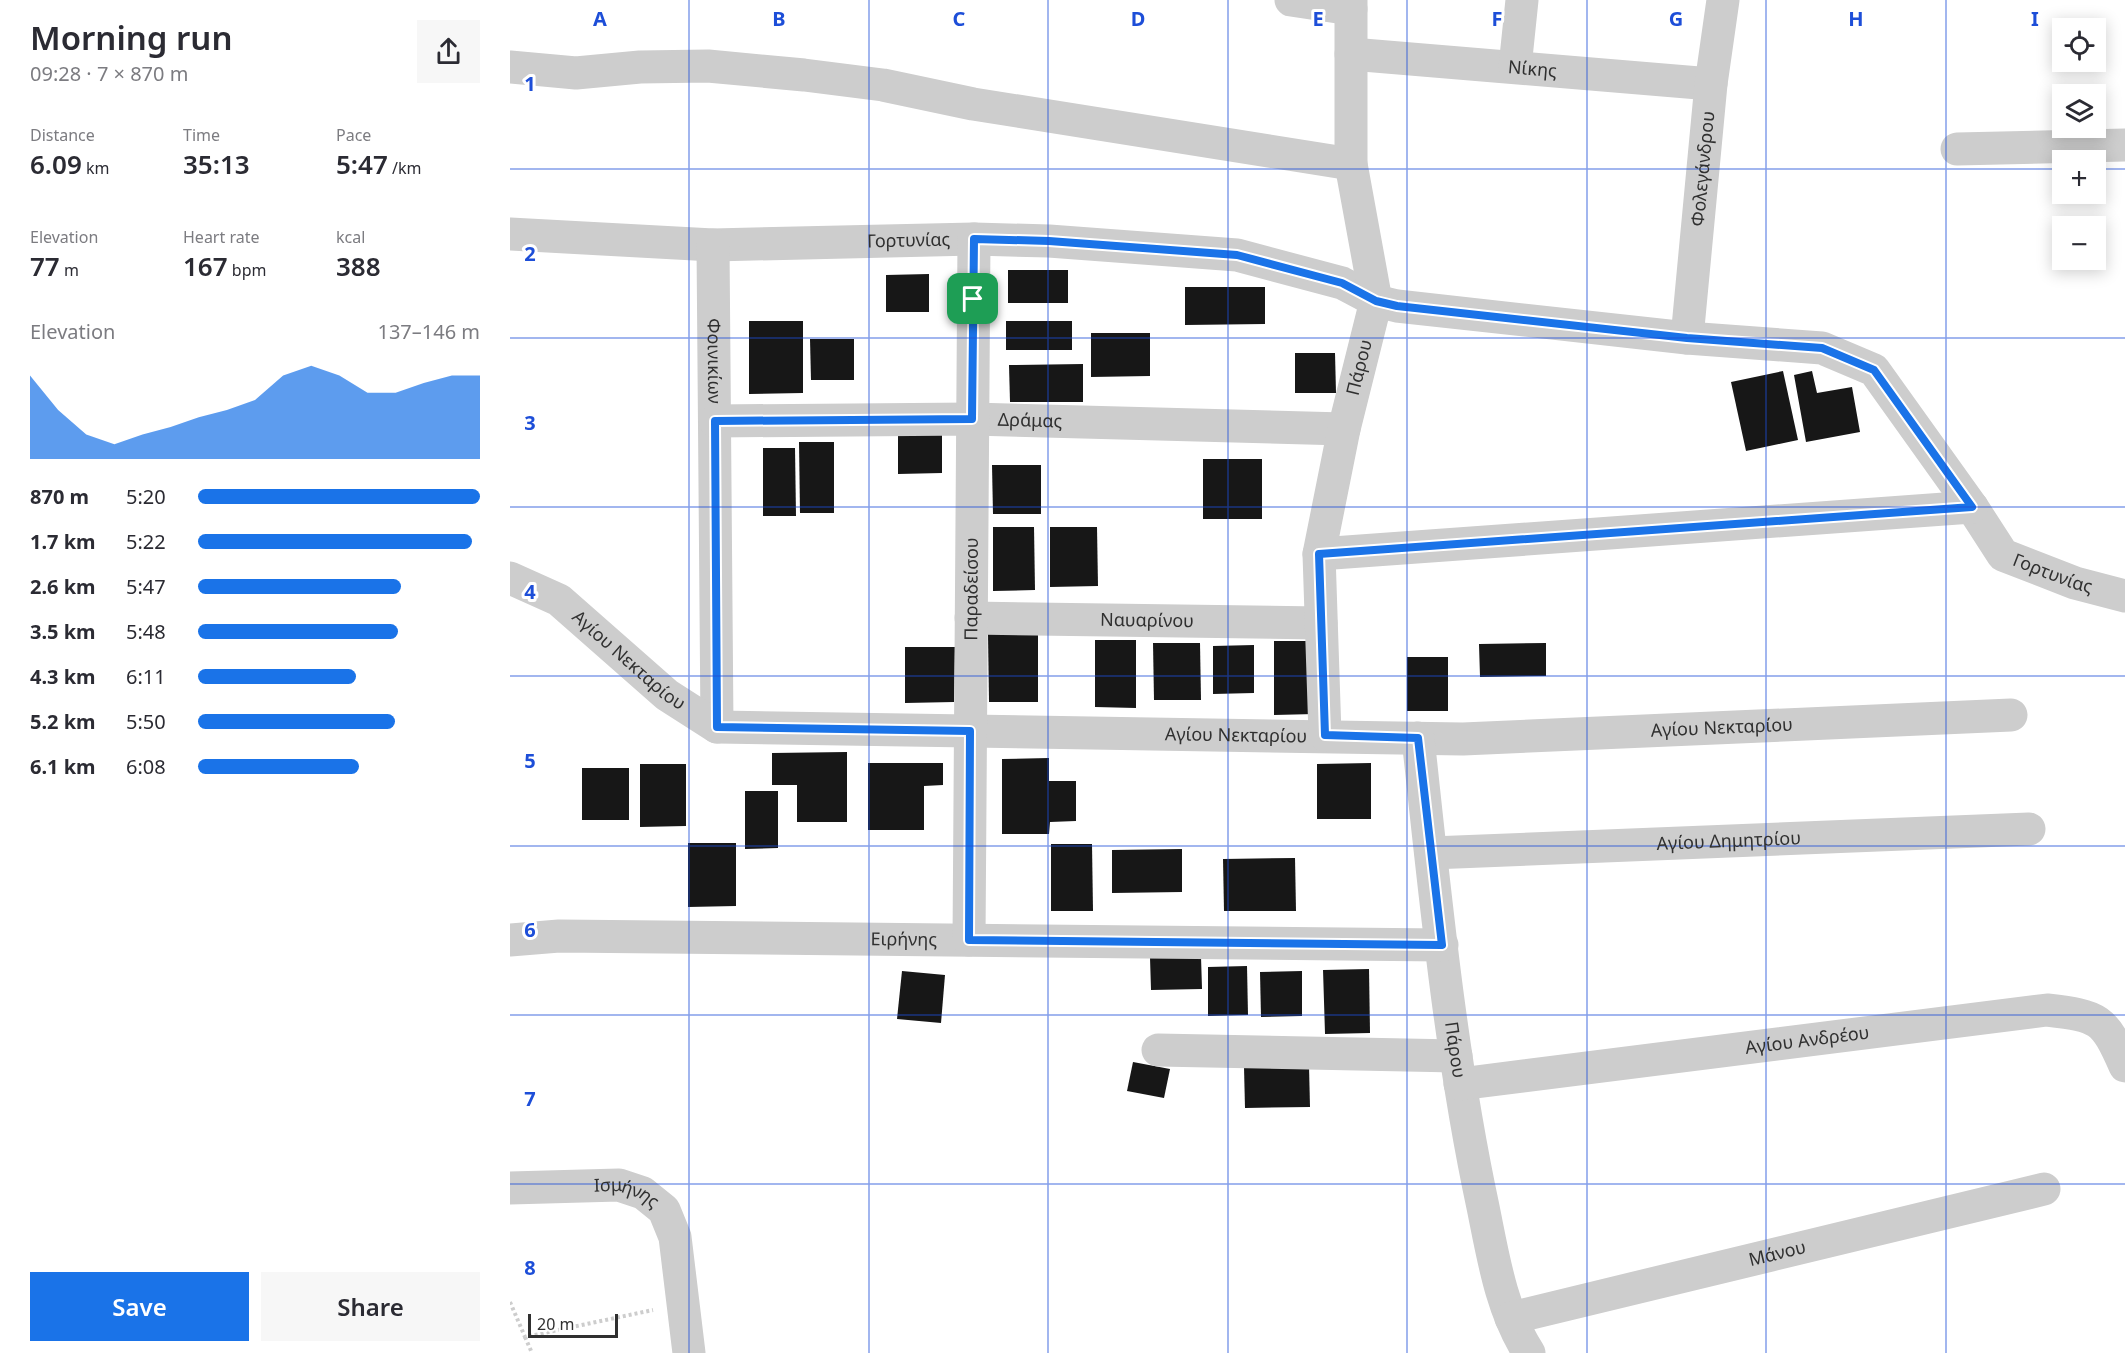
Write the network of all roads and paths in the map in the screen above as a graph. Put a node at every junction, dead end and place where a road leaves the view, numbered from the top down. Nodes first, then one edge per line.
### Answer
1 (1291, 0) edge
2 (1522, 0) edge
3 (1723, 0) edge
4 (1351, 5) edge
5 (1351, 54) junction
6 (510, 67) edge
7 (1515, 67) junction
8 (1711, 84) junction
9 (2125, 145) edge
10 (1957, 149) dead end
11 (1351, 164) junction
12 (510, 234) edge
13 (974, 239) junction
14 (713, 245) junction
15 (1376, 301) junction
16 (1687, 338) junction
17 (972, 419) junction
18 (715, 421) junction
19 (1344, 429) junction
20 (1972, 507) junction
21 (1319, 554) junction
22 (510, 578) edge
23 (2125, 596) edge
24 (971, 618) junction
25 (1321, 623) junction
26 (2011, 715) dead end
27 (717, 727) junction
28 (970, 731) junction
29 (1325, 735) junction
30 (1418, 738) junction
31 (2028, 830) dead end
32 (1431, 854) junction
33 (510, 940) edge
34 (969, 940) junction
35 (1442, 945) junction
36 (1158, 1050) dead end
37 (2125, 1066) edge
38 (1458, 1070) junction
39 (510, 1188) edge
40 (2044, 1190) dead end
41 (510, 1302) edge
42 (682, 1304) junction
43 (1511, 1318) junction
44 (525, 1337) junction
45 (532, 1353) edge
46 (689, 1353) edge
47 (1529, 1353) edge

1 - 4 street
2 - 7 street
3 - 8 street, Φολεγάνδρου
4 - 5 street, Πάρου
5 - 7 street, Νίκης
5 - 11 street, Πάρου
6 - 11 street
7 - 8 street, Νίκης
8 - 16 street, Φολεγάνδρου
9 - 10 street
11 - 15 street, Πάρου
12 - 14 street, Γορτυνίας
13 - 14 street, Γορτυνίας
13 - 15 street, Γορτυνίας
13 - 17 street, Παραδείσου
14 - 18 street, Φοινικίων
15 - 16 street, Γορτυνίας
15 - 19 street, Πάρου
16 - 20 street, Γορτυνίας
17 - 18 street, Δράμας
17 - 19 street, Δράμας
17 - 24 street, Παραδείσου
18 - 27 street, Φοινικίων
19 - 21 street, Πάρου
20 - 21 street
20 - 23 street, Γορτυνίας
21 - 25 street, Πάρου
22 - 27 street, Αγίου Νεκταρίου
24 - 25 street, Ναυαρίνου
24 - 28 street, Παραδείσου
25 - 29 street, Πάρου
26 - 30 street, Αγίου Νεκταρίου
27 - 28 street, Αγίου Νεκταρίου
28 - 29 street, Αγίου Νεκταρίου
28 - 34 street, Παραδείσου
29 - 30 street, Αγίου Νεκταρίου
30 - 32 street, Πάρου
31 - 32 street, Αγίου Δημητρίου
32 - 35 street, Πάρου
33 - 34 street, Ειρήνης
34 - 35 street, Ειρήνης
35 - 38 street, Πάρου
36 - 38 street, Αγίου Ανδρέου
37 - 38 street, Αγίου Ανδρέου
38 - 43 street, Πάρου
39 - 42 street, Ισμήνης
40 - 43 street, Μάνου
41 - 44 path
42 - 44 path
42 - 46 street, Ισμήνης
43 - 47 street, Πάρου
44 - 45 path

